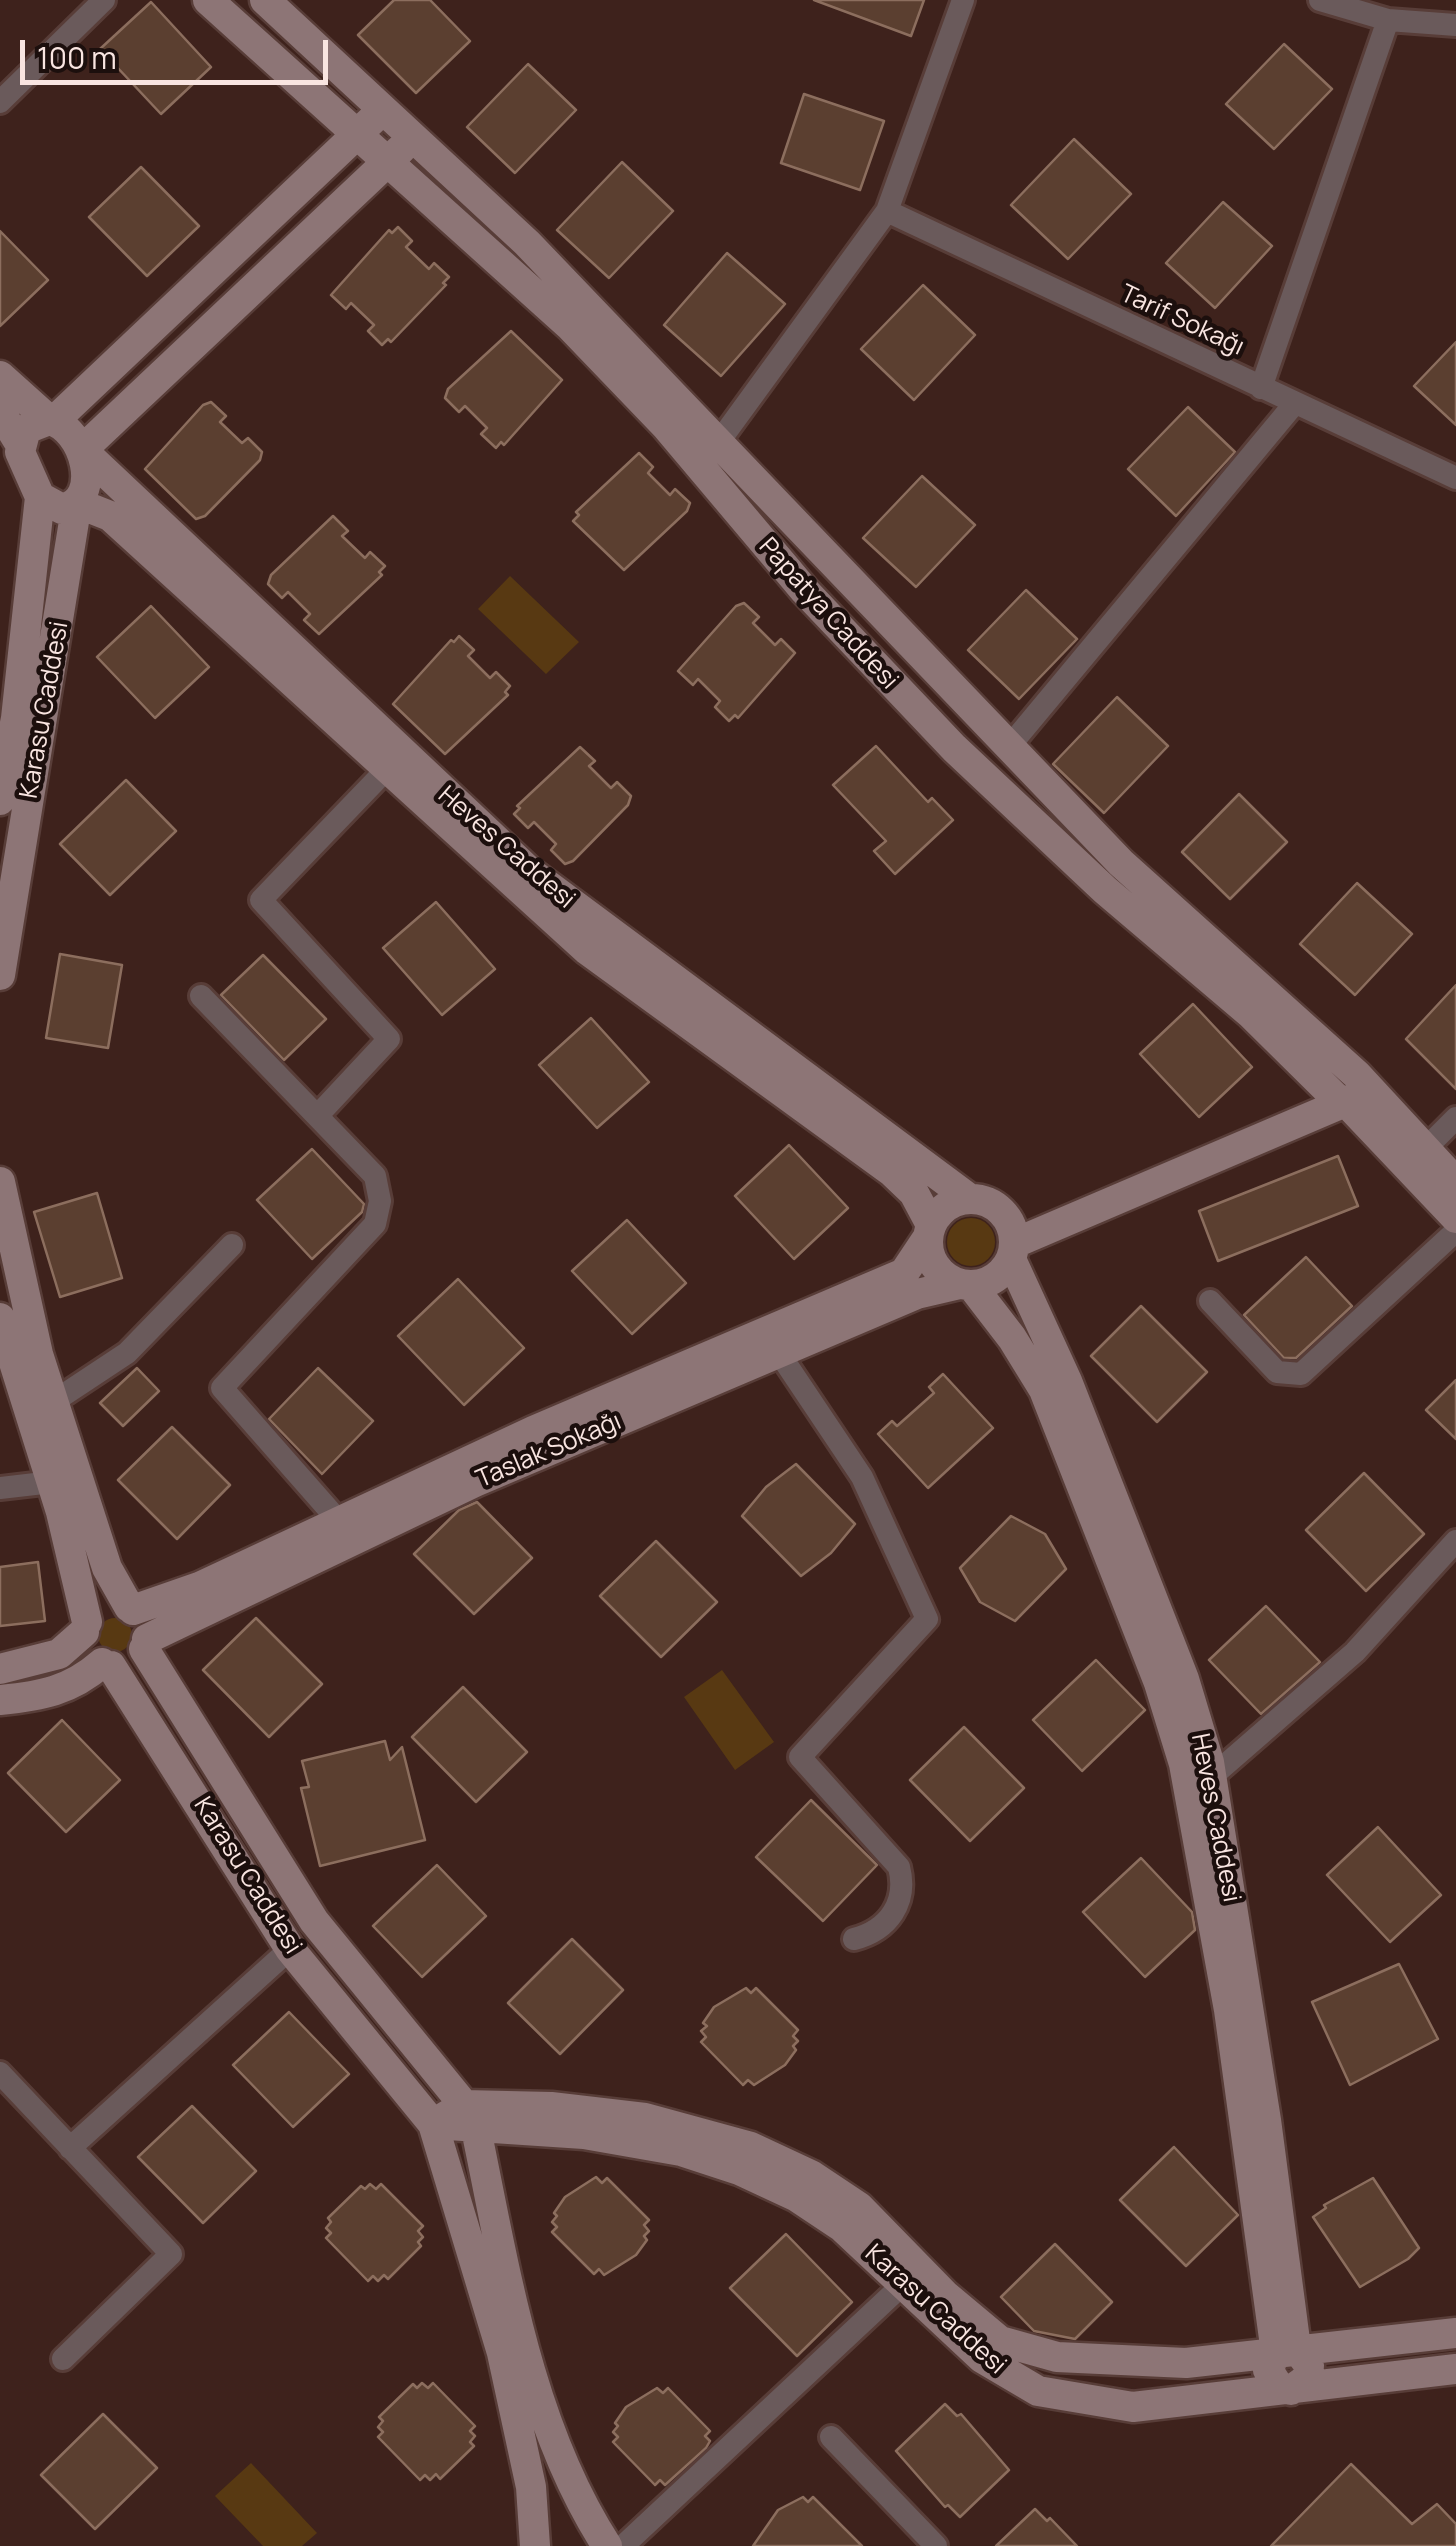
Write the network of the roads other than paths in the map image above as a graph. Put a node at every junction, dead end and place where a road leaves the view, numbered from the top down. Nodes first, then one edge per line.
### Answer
1 (104, 0) edge
2 (208, 0) edge
3 (265, 0) edge
4 (964, 0) edge
5 (1320, 0) edge
6 (1388, 20) junction
7 (1456, 25) edge
8 (0, 102) edge
9 (382, 109) junction
10 (360, 134) junction
11 (414, 138) junction
12 (389, 161) junction
13 (887, 210) junction
14 (0, 376) edge
15 (1261, 388) junction
16 (1296, 403) junction
17 (0, 411) edge
18 (51, 420) junction
19 (718, 443) junction
20 (20, 444) junction
21 (82, 450) junction
22 (1456, 478) edge
23 (40, 497) junction
24 (77, 503) junction
25 (8, 718) edge
26 (1008, 748) junction
27 (386, 770) junction
28 (0, 800) edge
29 (0, 975) edge
30 (202, 996) dead end
31 (1348, 1087) junction
32 (319, 1114) junction
33 (1456, 1118) edge
34 (1425, 1148) junction
35 (0, 1182) edge
36 (1456, 1182) edge
37 (970, 1199) junction
38 (1456, 1218) edge
39 (929, 1231) junction
40 (1456, 1231) edge
41 (1012, 1242) junction
42 (232, 1244) dead end
43 (966, 1285) junction
44 (1210, 1301) dead end
45 (0, 1318) edge
46 (778, 1353) junction
47 (53, 1402) junction
48 (52, 1482) junction
49 (0, 1488) edge
50 (337, 1519) junction
51 (1456, 1541) edge
52 (131, 1608) junction
53 (86, 1627) junction
54 (145, 1644) junction
55 (107, 1665) junction
56 (0, 1669) edge
57 (0, 1700) edge
58 (1201, 1786) junction
59 (854, 1939) dead end
60 (290, 1949) junction
61 (0, 2074) edge
62 (470, 2117) junction
63 (433, 2124) junction
64 (70, 2148) junction
65 (912, 2276) junction
66 (1456, 2333) edge
67 (1286, 2351) junction
68 (63, 2358) dead end
69 (1456, 2369) edge
70 (1292, 2390) junction
71 (831, 2437) dead end
72 (535, 2546) edge
73 (607, 2546) edge
74 (624, 2546) edge
75 (936, 2546) edge

1 - 8 street
2 - 10 street, Papatya Caddesi
3 - 9 street, Papatya Caddesi
4 - 13 street
5 - 6 street
6 - 7 street
6 - 15 street
9 - 10 street
9 - 11 street, Papatya Caddesi
10 - 12 street, Papatya Caddesi
10 - 18 street
11 - 12 street
11 - 19 street, Papatya Caddesi
12 - 21 street
12 - 31 street, Papatya Caddesi
13 - 15 street, Tarif Sokağı
13 - 19 street
14 - 18 street
15 - 16 street, Tarif Sokağı
16 - 22 street, Tarif Sokağı
16 - 26 street
17 - 20 street
18 - 20 street
18 - 21 street
19 - 26 street, Papatya Caddesi
20 - 23 street
21 - 24 street
21 - 37 street, Heves Caddesi
23 - 24 street
23 - 25 street, Karasu Caddesi
24 - 27 street, Heves Caddesi
24 - 29 street, Karasu Caddesi
25 - 28 street, Karasu Caddesi
26 - 31 street, Papatya Caddesi
27 - 32 street
27 - 39 street, Heves Caddesi
30 - 32 street
31 - 34 street, Papatya Caddesi
31 - 38 street, Papatya Caddesi
31 - 41 street
32 - 50 street
33 - 34 street
34 - 36 street, Papatya Caddesi
35 - 47 street
37 - 39 street
37 - 41 street
39 - 43 street
39 - 50 street, Taslak Sokağı
40 - 44 street
41 - 43 street
41 - 58 street, Heves Caddesi
42 - 47 street
43 - 46 street, Taslak Sokağı
43 - 58 street, Heves Caddesi
45 - 48 street
46 - 54 street, Taslak Sokağı
46 - 59 street
47 - 52 street
48 - 49 street
48 - 53 street
50 - 52 street, Taslak Sokağı
51 - 58 street
52 - 53 street
52 - 54 street
53 - 55 street
53 - 56 street
54 - 55 street
54 - 62 street, Karasu Caddesi
55 - 57 street
55 - 60 street, Karasu Caddesi
58 - 67 street, Heves Caddesi
58 - 67 street, Heves Caddesi
60 - 63 street, Karasu Caddesi
60 - 64 street
61 - 64 street
62 - 63 street
62 - 65 street, Karasu Caddesi
62 - 73 street
63 - 72 street
64 - 68 street
65 - 67 street, Karasu Caddesi
65 - 70 street, Karasu Caddesi
65 - 74 street
66 - 67 street, Karasu Caddesi
67 - 70 street
69 - 70 street, Karasu Caddesi
71 - 75 street

